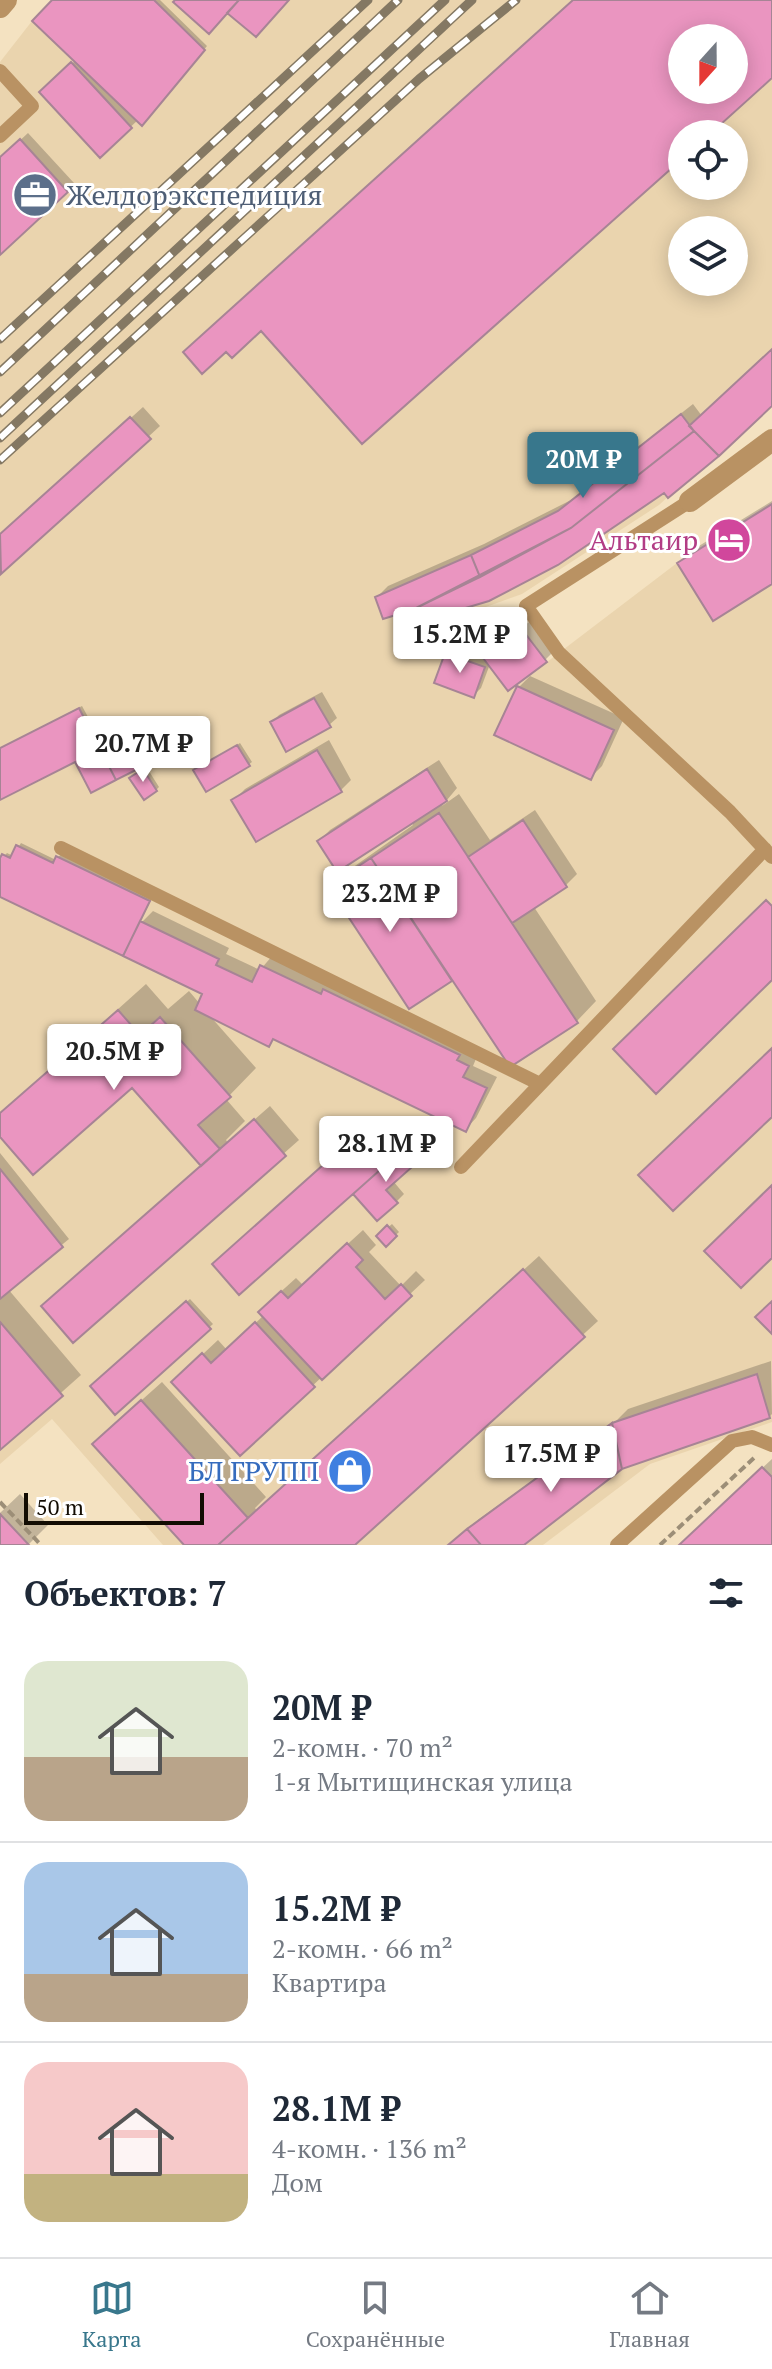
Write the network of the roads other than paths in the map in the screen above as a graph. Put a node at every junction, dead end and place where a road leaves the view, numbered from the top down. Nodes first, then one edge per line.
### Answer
1 (6, 0) edge
2 (0, 7) edge
3 (0, 71) edge
4 (0, 136) edge
5 (772, 440) edge
6 (690, 501) joint
7 (61, 848) dead end
8 (768, 853) edge
9 (540, 1084) junction
10 (461, 1167) dead end
11 (766, 1448) edge
12 (628, 1542) edge

1 - 2 street
3 - 4 lane
5 - 6 street
6 - 8 lane
7 - 9 lane
8 - 9 lane
9 - 10 lane
11 - 12 lane

